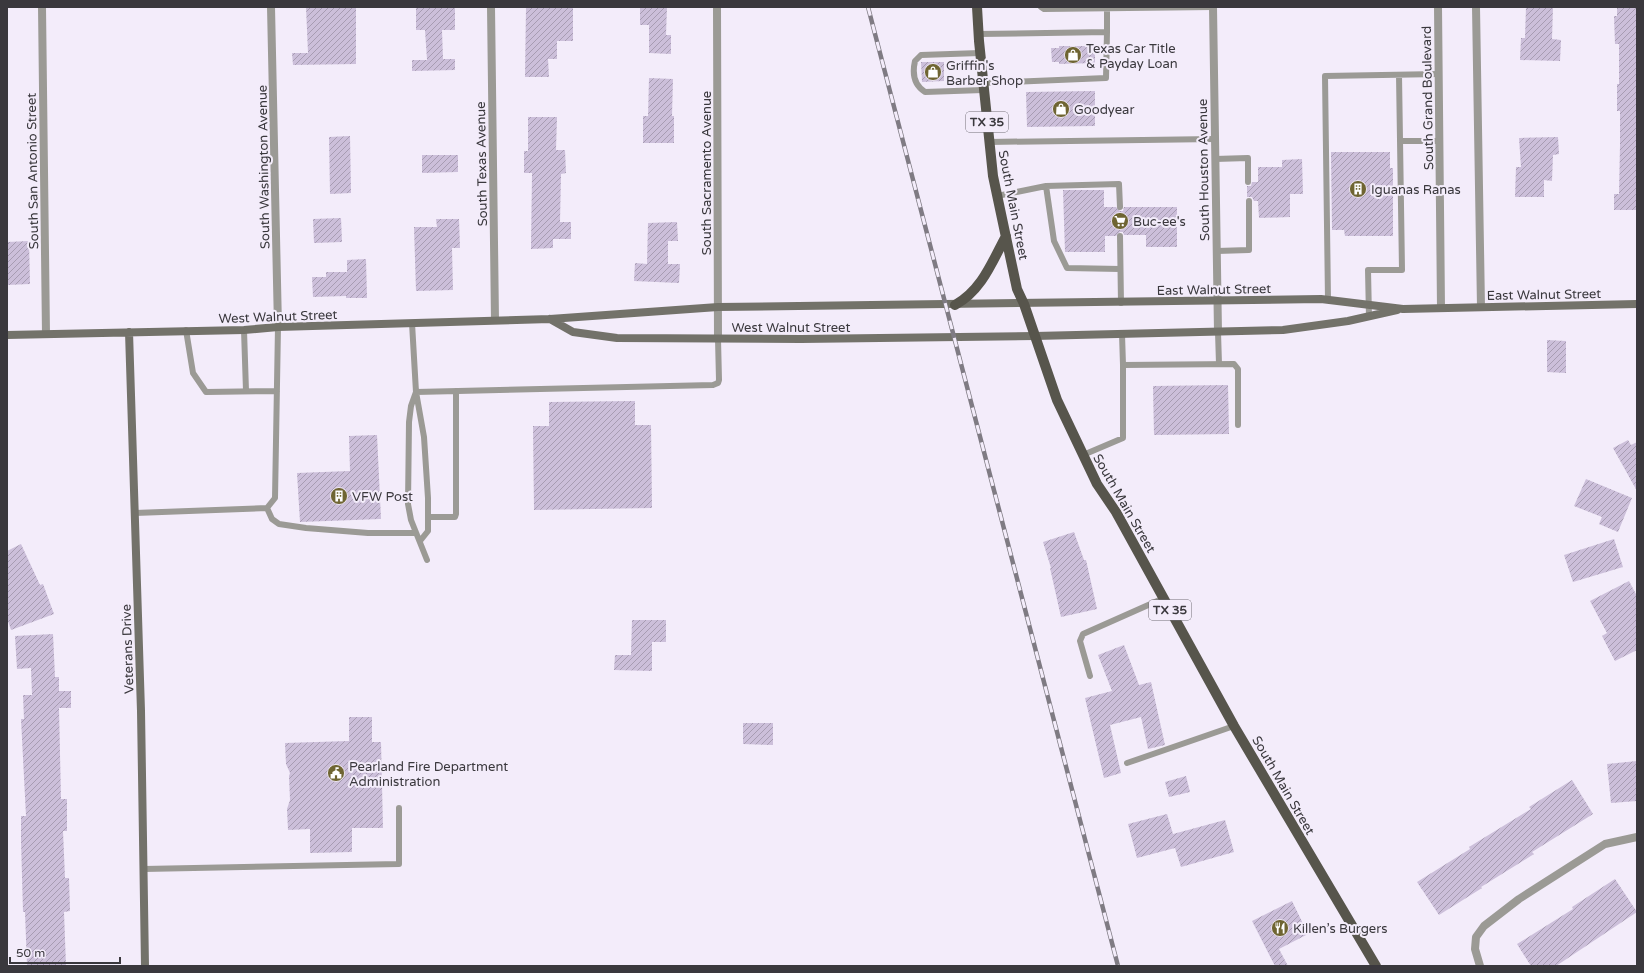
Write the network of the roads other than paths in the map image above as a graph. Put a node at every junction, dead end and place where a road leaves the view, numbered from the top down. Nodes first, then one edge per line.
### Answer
1 (42, 7) edge
2 (271, 7) edge
3 (491, 7) edge
4 (718, 7) edge
5 (977, 7) edge
6 (1041, 7) edge
7 (1213, 7) edge
8 (1438, 7) edge
9 (1476, 7) edge
10 (1107, 8) junction
11 (1107, 32) junction
12 (978, 34) junction
13 (980, 53) junction
14 (1439, 74) junction
15 (1399, 75) junction
16 (983, 86) junction
17 (1215, 139) junction
18 (1401, 141) junction
19 (1440, 141) junction
20 (989, 142) junction
21 (1215, 159) junction
22 (1248, 182) dead end
23 (1046, 186) junction
24 (997, 196) junction
25 (1249, 201) dead end
26 (1120, 207) dead end
27 (1006, 236) junction
28 (1120, 236) dead end
29 (1217, 251) junction
30 (1120, 269) junction
31 (1328, 300) junction
32 (1218, 301) junction
33 (1121, 303) junction
34 (1024, 304) junction
35 (1637, 304) edge
36 (955, 305) junction
37 (1369, 305) junction
38 (718, 307) junction
39 (1481, 307) junction
40 (1441, 308) junction
41 (1403, 309) junction
42 (1369, 317) junction
43 (550, 319) junction
44 (495, 320) junction
45 (412, 323) junction
46 (278, 327) junction
47 (186, 330) junction
48 (244, 330) junction
49 (129, 332) junction
50 (1218, 332) junction
51 (46, 334) junction
52 (1122, 334) junction
53 (7, 335) edge
54 (1035, 336) junction
55 (718, 339) junction
56 (1219, 364) junction
57 (1123, 365) junction
58 (277, 391) junction
59 (456, 391) junction
60 (246, 392) junction
61 (416, 392) junction
62 (1238, 426) dead end
63 (1083, 455) junction
64 (267, 508) junction
65 (135, 513) junction
66 (428, 518) junction
67 (416, 533) junction
68 (420, 542) junction
69 (427, 560) dead end
70 (1164, 598) junction
71 (1090, 676) dead end
72 (1234, 726) junction
73 (1127, 763) dead end
74 (399, 808) dead end
75 (1637, 837) edge
76 (144, 869) junction
77 (145, 966) edge
78 (1376, 966) edge
79 (1480, 966) edge

1 - 51 street, South San Antonio Street
2 - 46 street, South Washington Avenue
3 - 44 street, South Texas Avenue
4 - 38 street, South Sacramento Avenue
5 - 12 main road, South Main Street / TX 35
6 - 10 lane
7 - 10 lane
7 - 17 street, South Houston Avenue
8 - 14 street, South Grand Boulevard
9 - 39 street
10 - 11 lane
11 - 12 lane
11 - 16 lane
12 - 13 main road, South Main Street / TX 35
13 - 16 main road, South Main Street / TX 35
13 - 16 lane
14 - 15 lane
14 - 19 street, South Grand Boulevard
15 - 18 lane
15 - 31 lane
16 - 20 main road, South Main Street / TX 35
17 - 20 lane
17 - 21 street, South Houston Avenue
18 - 19 lane
18 - 37 lane
19 - 40 street, South Grand Boulevard
20 - 24 main road, South Main Street / TX 35
21 - 22 lane
21 - 29 street, South Houston Avenue
23 - 24 lane
23 - 26 lane
23 - 30 lane
24 - 27 main road, South Main Street / TX 35
25 - 29 lane
27 - 34 main road, South Main Street / TX 35
27 - 36 main road
28 - 30 lane
29 - 32 street, South Houston Avenue
30 - 33 lane
31 - 32 street, East Walnut Street
31 - 37 street, East Walnut Street
32 - 33 street, East Walnut Street
32 - 50 street, South Houston Avenue
33 - 34 street, East Walnut Street
34 - 36 street, West Walnut Street
34 - 54 main road, South Main Street / TX 35
35 - 39 street, East Walnut Street
36 - 38 street, West Walnut Street
37 - 41 street, East Walnut Street
37 - 42 lane
38 - 43 street, West Walnut Street
38 - 55 street, South Sacramento Avenue
39 - 40 street, East Walnut Street
40 - 41 street, East Walnut Street
41 - 42 street, East Walnut Street
42 - 50 street, East Walnut Street
43 - 44 street, West Walnut Street
43 - 55 street, West Walnut Street
44 - 45 street, West Walnut Street
45 - 46 street, West Walnut Street
45 - 61 lane
46 - 48 street, West Walnut Street
46 - 58 lane
47 - 48 street, West Walnut Street
47 - 49 street, West Walnut Street
47 - 60 lane
48 - 60 lane
49 - 51 street, West Walnut Street
49 - 65 street, Veterans Drive
50 - 52 street, East Walnut Street
50 - 56 lane
51 - 53 street, West Walnut Street
52 - 54 street, East Walnut Street
52 - 57 lane
54 - 55 street, West Walnut Street
54 - 63 main road, South Main Street / TX 35
55 - 59 lane
56 - 57 lane
56 - 62 lane
57 - 63 lane
58 - 60 lane
58 - 64 lane
59 - 61 lane
59 - 66 lane
61 - 66 lane
61 - 67 lane
63 - 70 main road, South Main Street / TX 35
64 - 65 lane
64 - 67 lane
65 - 76 street, Veterans Drive
66 - 68 lane
67 - 68 lane
68 - 69 lane
70 - 71 lane
70 - 72 main road, South Main Street / TX 35
72 - 73 lane
72 - 78 main road, South Main Street / TX 35
74 - 76 lane
75 - 79 street
76 - 77 street, Veterans Drive

